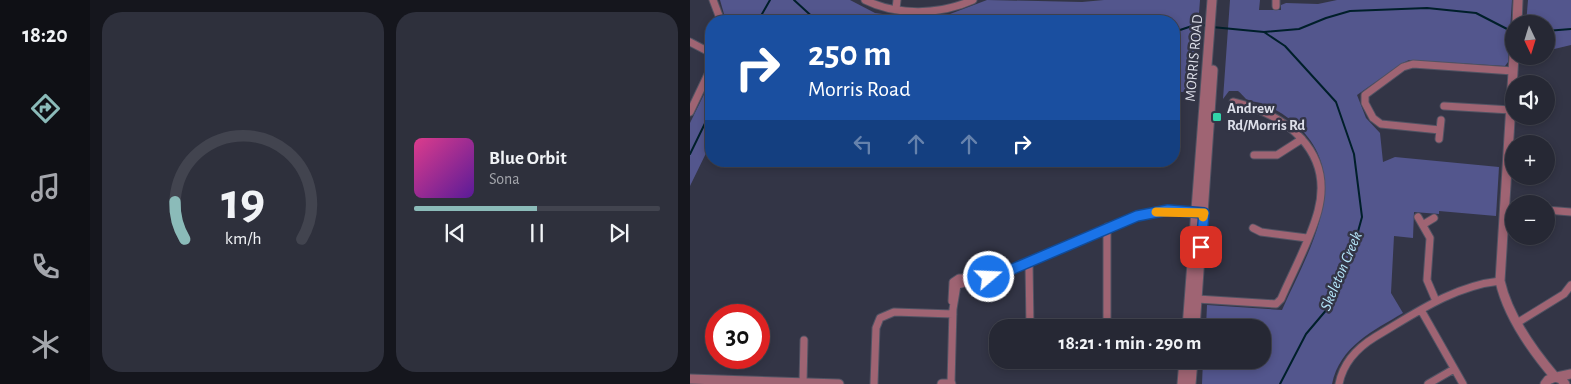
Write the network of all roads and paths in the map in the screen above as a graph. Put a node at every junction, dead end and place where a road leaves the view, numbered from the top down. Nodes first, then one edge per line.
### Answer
1 (714, 0) edge
2 (865, 0) edge
3 (897, 0) edge
4 (972, 0) edge
5 (1212, 0) edge
6 (1218, 0) edge
7 (1518, 0) edge
8 (896, 9) junction
9 (719, 15) edge
10 (1517, 15) edge
11 (690, 42) edge
12 (705, 50) edge
13 (1210, 64) junction
14 (1513, 65) edge
15 (1513, 71) junction
16 (1513, 75) edge
17 (705, 81) edge
18 (1233, 102) dead end
19 (1444, 106) dead end
20 (1505, 110) edge
21 (690, 112) edge
22 (1441, 120) dead end
23 (1510, 125) edge
24 (1440, 130) junction
25 (1302, 139) junction
26 (1439, 139) dead end
27 (1254, 156) dead end
28 (1509, 195) edge
29 (1555, 211) edge
30 (1199, 212) junction
31 (1571, 212) edge
32 (1418, 217) dead end
33 (1434, 218) dead end
34 (1424, 224) junction
35 (1107, 227) junction
36 (1253, 228) dead end
37 (1307, 238) junction
38 (1505, 240) edge
39 (1029, 262) junction
40 (1500, 281) junction
41 (1571, 284) edge
42 (1193, 299) junction
43 (1436, 302) junction
44 (1421, 310) junction
45 (953, 314) junction
46 (1030, 319) edge
47 (1107, 319) edge
48 (1189, 319) edge
49 (1194, 319) edge
50 (1517, 323) junction
51 (804, 340) dead end
52 (1541, 362) junction
53 (1183, 369) edge
54 (1192, 369) edge
55 (1454, 369) junction
56 (1571, 374) edge
57 (1556, 377) junction
58 (1571, 378) edge
59 (695, 381) edge
60 (803, 383) edge
61 (839, 384) edge
62 (874, 384) edge
63 (942, 384) edge
64 (951, 384) edge
65 (1182, 384) edge
66 (1191, 384) edge
67 (1339, 384) edge
68 (1428, 384) edge
69 (1462, 384) edge
70 (1545, 384) edge
71 (1565, 384) edge

1 - 9 street
2 - 8 street
3 - 8 street
4 - 8 street
5 - 13 street, MORRIS ROAD
6 - 13 street, MORRIS ROAD
7 - 10 street
11 - 12 street
13 - 30 street, MORRIS ROAD
14 - 15 street
15 - 16 street
15 - 24 street
17 - 21 street
18 - 25 street
19 - 20 street
22 - 24 street
23 - 28 street
24 - 26 street
25 - 27 street
25 - 37 street
29 - 31 street
30 - 35 street
30 - 42 street, MORRIS ROAD
32 - 34 street
33 - 34 street
34 - 43 street
35 - 39 street
35 - 47 street
36 - 37 street
37 - 42 street
38 - 40 street
39 - 45 street
39 - 46 street
40 - 43 street
40 - 50 street
41 - 50 street
42 - 48 street, MORRIS ROAD
42 - 49 street, MORRIS ROAD
43 - 44 street
44 - 55 street
44 - 67 street
45 - 62 street
45 - 64 street
50 - 52 street
51 - 60 street
52 - 57 street
52 - 70 street
53 - 65 street
54 - 66 street
55 - 68 street
55 - 69 street
56 - 57 street
57 - 70 street
57 - 71 street
58 - 71 street
59 - 60 street
60 - 61 street
63 - 64 street

